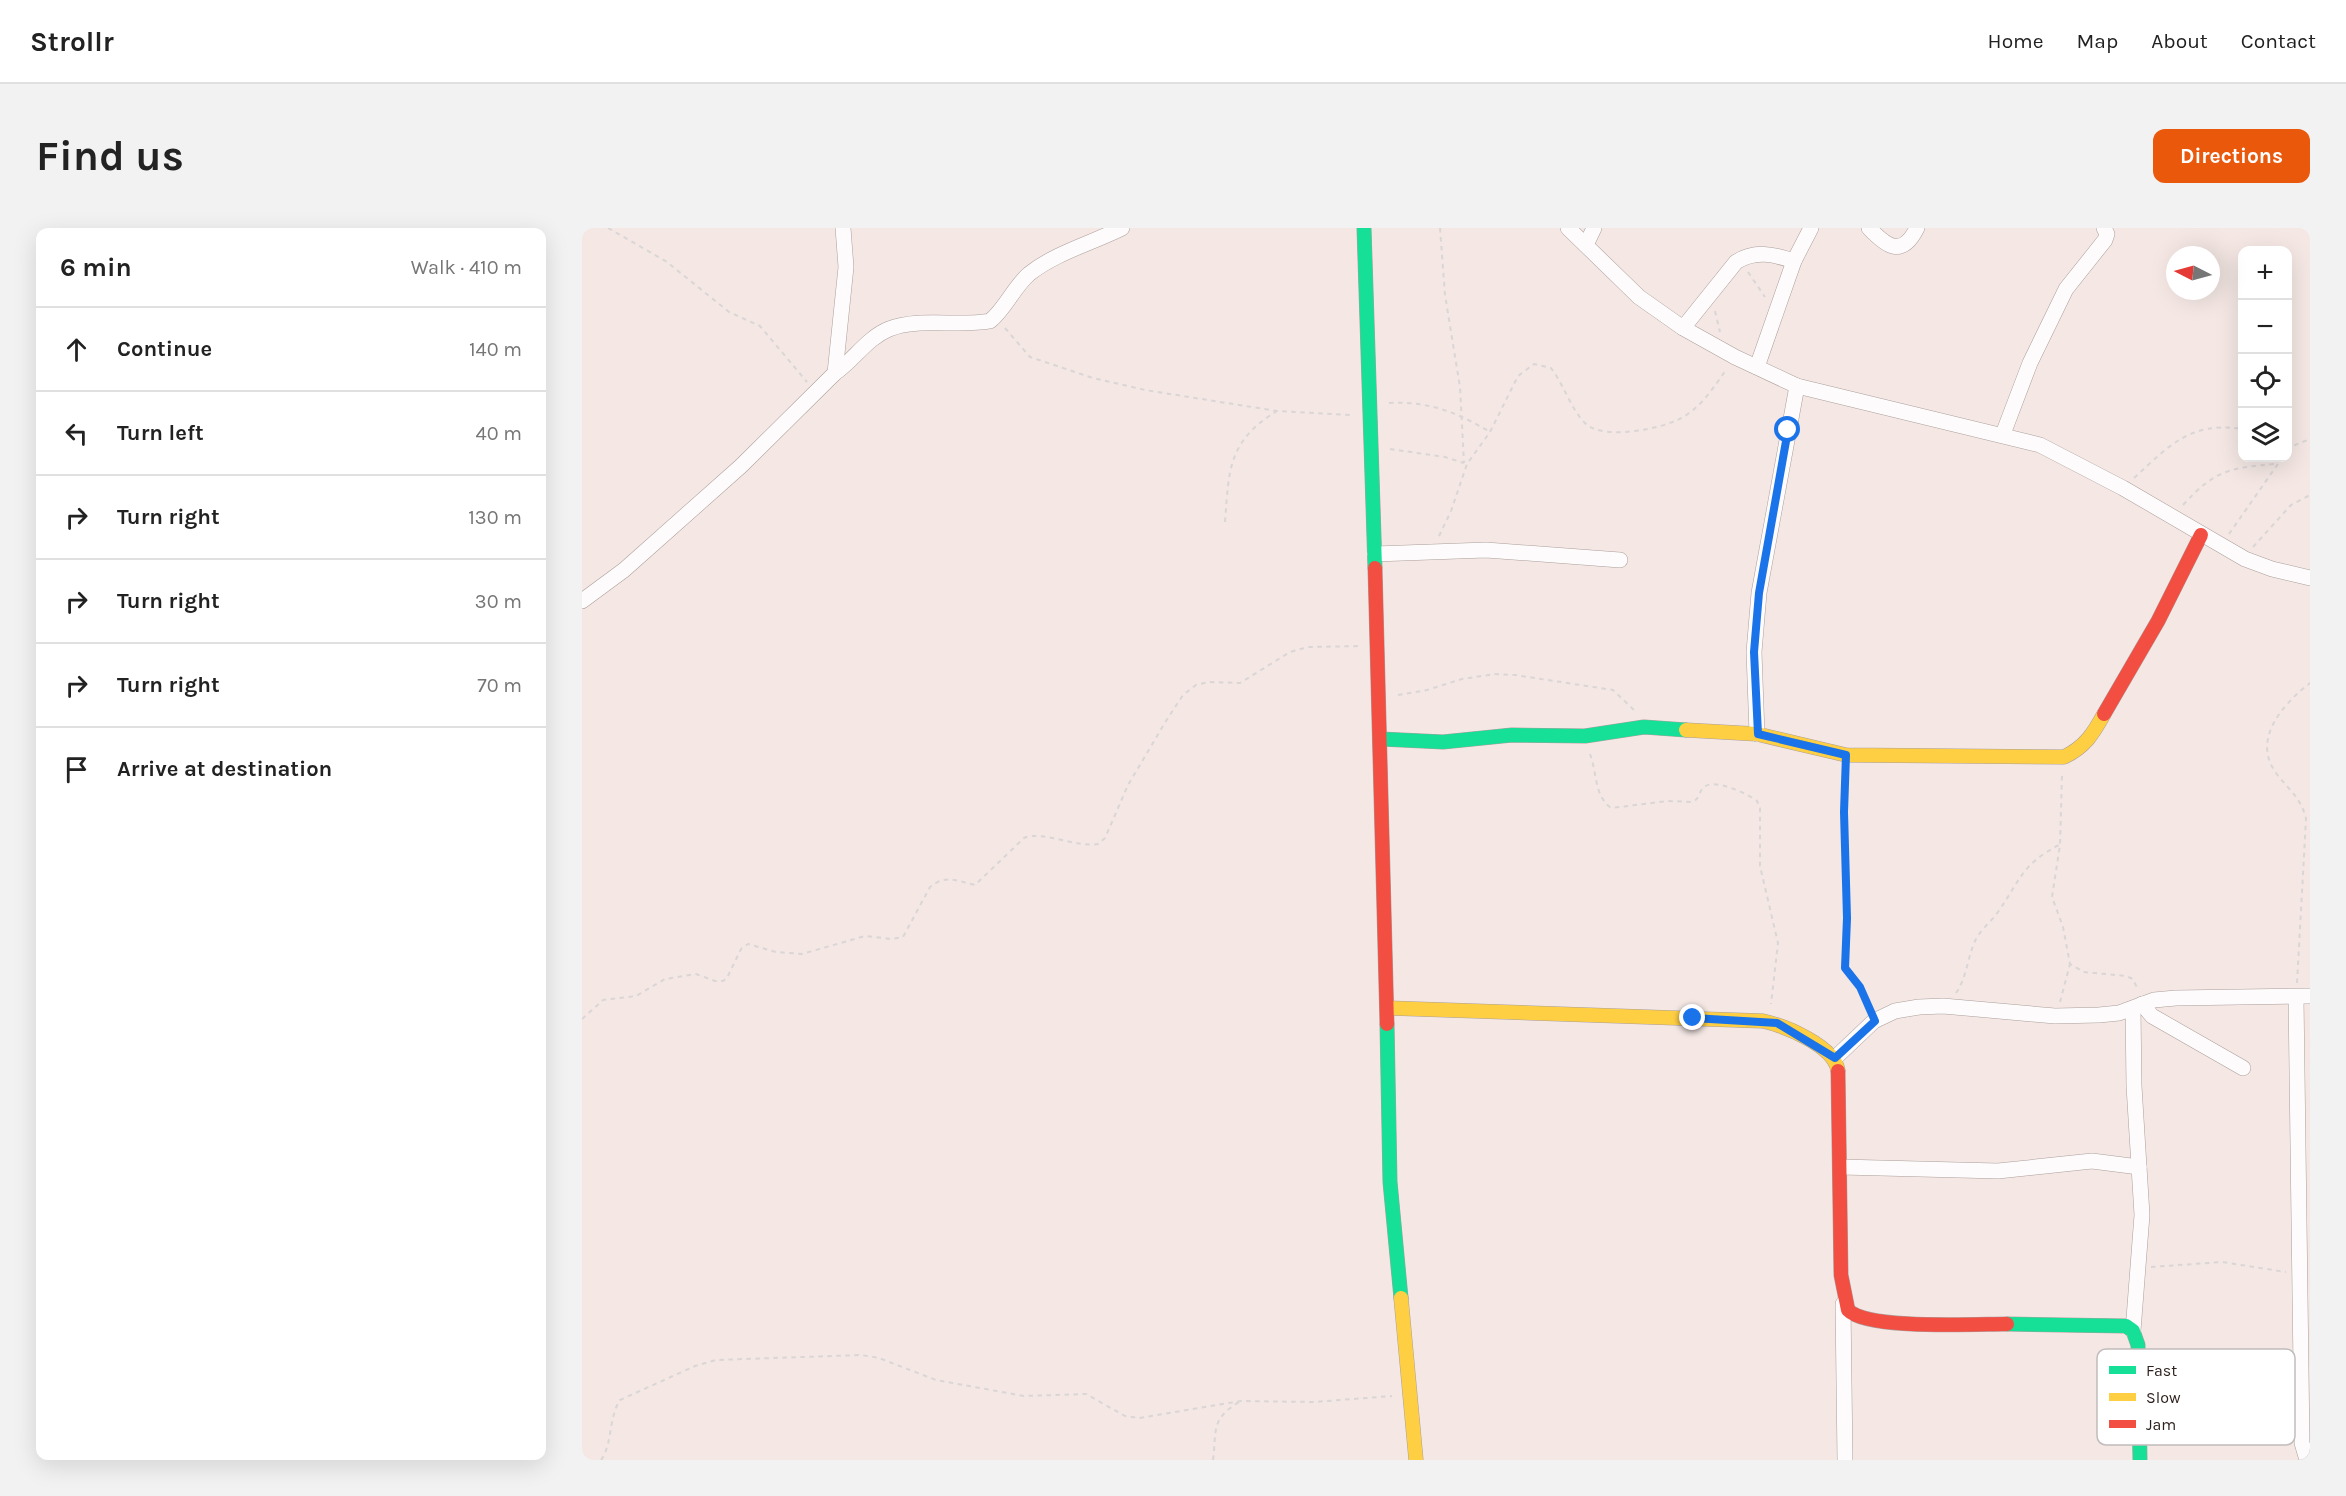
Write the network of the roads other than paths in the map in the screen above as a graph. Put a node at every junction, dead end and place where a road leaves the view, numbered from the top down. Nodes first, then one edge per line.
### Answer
1 (843, 228) edge
2 (1122, 228) edge
3 (1364, 228) edge
4 (1568, 228) edge
5 (1594, 228) edge
6 (1811, 228) edge
7 (1869, 228) edge
8 (1917, 228) edge
9 (2104, 228) edge
10 (1586, 245) junction
11 (1794, 261) junction
12 (1683, 328) junction
13 (1756, 367) junction
14 (835, 373) junction
15 (1797, 386) junction
16 (2003, 434) junction
17 (2201, 535) junction
18 (1375, 554) junction
19 (1620, 560) dead end
20 (2310, 578) edge
21 (582, 601) edge
22 (1758, 734) junction
23 (1381, 739) junction
24 (2303, 996) edge
25 (2138, 1007) junction
26 (1388, 1008) junction
27 (1835, 1058) junction
28 (2243, 1068) dead end
29 (1841, 1167) junction
30 (2139, 1167) junction
31 (1843, 1304) junction
32 (2133, 1331) junction
33 (2138, 1349) edge
34 (2140, 1445) edge
35 (1416, 1460) edge
36 (1845, 1460) edge
37 (2140, 1460) edge
38 (2307, 1460) edge

1 - 14 street
2 - 14 street
3 - 18 street
4 - 10 street
5 - 10 street
6 - 11 street
7 - 8 street
9 - 16 street
10 - 12 street
11 - 12 street
11 - 13 street
12 - 13 street
13 - 15 street
14 - 21 street
15 - 16 street
15 - 22 street
16 - 17 street
17 - 20 street
17 - 22 street
18 - 19 street
18 - 23 street
22 - 23 street
23 - 26 street
24 - 25 street
24 - 38 street
25 - 27 street
25 - 28 street
25 - 30 street
26 - 27 street
26 - 35 street
27 - 29 street
29 - 30 street
29 - 31 street
30 - 32 street
31 - 32 street
31 - 36 street
32 - 33 street
34 - 37 street

